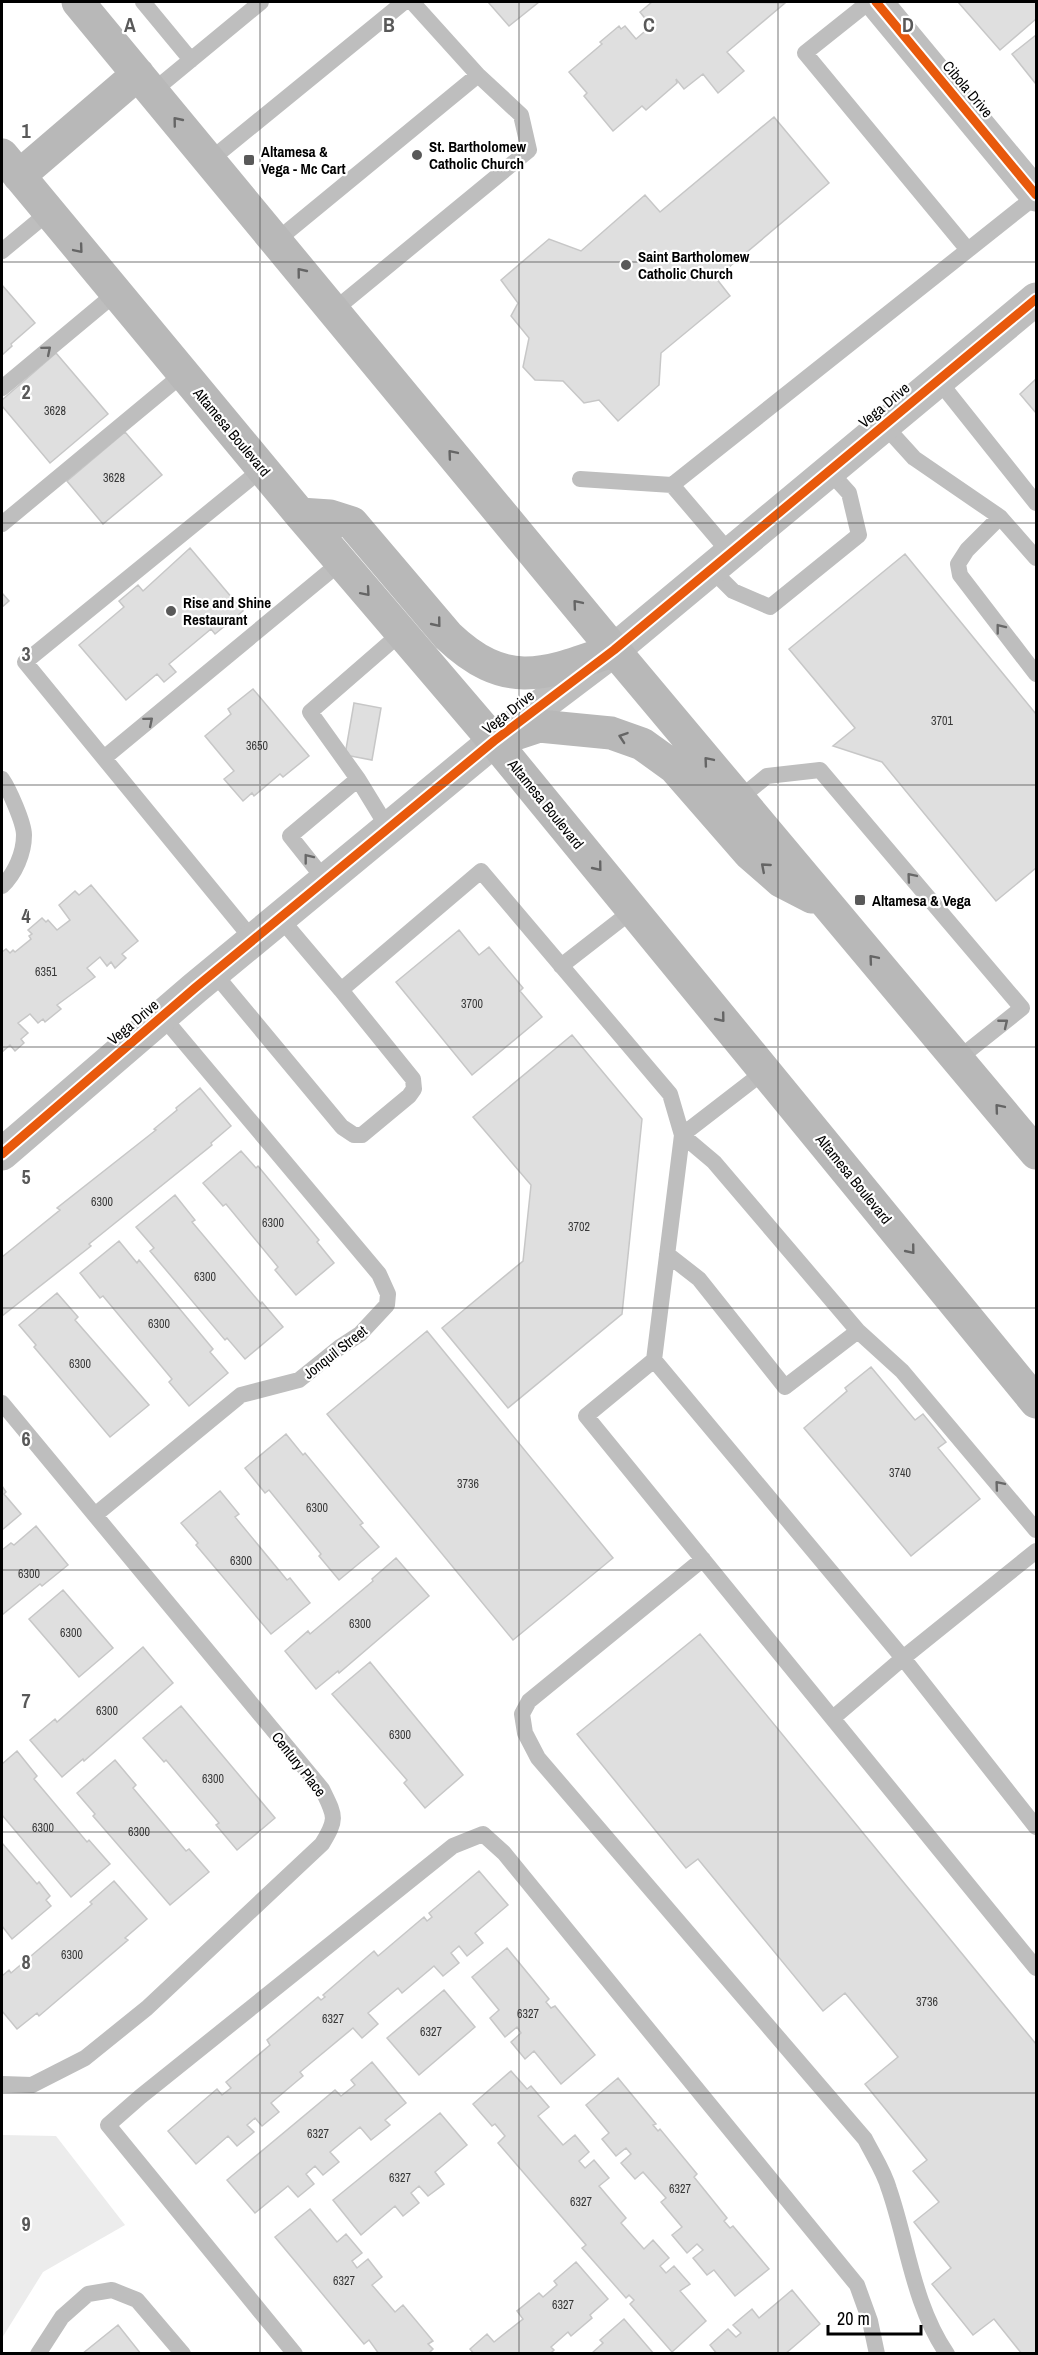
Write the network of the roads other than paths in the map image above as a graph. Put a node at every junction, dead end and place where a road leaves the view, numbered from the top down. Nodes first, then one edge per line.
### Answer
1 (78, 2) edge
2 (143, 2) edge
3 (261, 2) edge
4 (404, 2) edge
5 (412, 2) edge
6 (869, 2) edge
7 (876, 2) edge
8 (191, 60) junction
9 (478, 75) junction
10 (145, 83) junction
11 (209, 160) junction
12 (7, 168) edge
13 (1036, 196) edge
14 (49, 212) junction
15 (276, 241) junction
16 (968, 250) junction
17 (2, 251) edge
18 (116, 293) junction
19 (1036, 298) edge
20 (333, 311) junction
21 (183, 374) junction
22 (938, 380) junction
23 (2, 388) edge
24 (884, 425) junction
25 (262, 469) junction
26 (829, 471) junction
27 (580, 479) dead end
28 (672, 484) junction
29 (1036, 503) edge
30 (300, 514) junction
31 (1000, 517) junction
32 (2, 524) edge
33 (1036, 558) edge
34 (721, 561) junction
35 (341, 562) junction
36 (401, 633) junction
37 (614, 650) junction
38 (1036, 674) edge
39 (494, 741) junction
40 (104, 758) junction
41 (2, 779) edge
42 (358, 779) junction
43 (740, 799) junction
44 (388, 828) junction
45 (325, 880) junction
46 (2, 885) edge
47 (832, 909) junction
48 (633, 910) junction
49 (280, 918) junction
50 (253, 940) junction
51 (561, 966) junction
52 (214, 973) junction
53 (341, 990) junction
54 (163, 1017) junction
55 (958, 1059) junction
56 (765, 1071) junction
57 (682, 1135) junction
58 (1031, 1136) edge
59 (2, 1154) edge
60 (667, 1254) junction
61 (858, 1330) junction
62 (654, 1360) junction
63 (1036, 1402) edge
64 (2, 1403) edge
65 (95, 1515) junction
66 (1036, 1530) edge
67 (1036, 1551) edge
68 (703, 1559) junction
69 (903, 1658) junction
70 (833, 1718) junction
71 (1036, 1827) edge
72 (1036, 1968) edge
73 (2, 2084) edge
74 (38, 2354) edge
75 (183, 2354) edge
76 (294, 2354) edge
77 (877, 2354) edge
78 (947, 2354) edge

1 - 10 main road
2 - 8 lane
3 - 8 lane
4 - 11 lane
5 - 9 lane
6 - 16 lane
7 - 13 street, Cibola Drive
8 - 10 lane
9 - 15 lane
9 - 20 lane
11 -> 10 main road
10 - 12 main road
11 - 15 main road
12 - 14 main road, Altamesa Boulevard
13 - 16 lane
14 - 17 lane
14 -> 18 main road, Altamesa Boulevard
20 -> 15 main road
16 - 28 lane
18 - 21 main road, Altamesa Boulevard
23 -> 18 lane
19 - 22 street, Vega Drive
37 -> 20 main road
21 - 25 main road, Altamesa Boulevard
21 - 32 lane
22 - 24 street, Vega Drive
22 - 29 lane
24 - 26 street, Vega Drive
24 - 31 lane
25 - 30 main road, Altamesa Boulevard
25 - 40 lane
26 - 34 street, Vega Drive
26 - 34 lane
27 - 28 lane
28 - 34 lane
30 - 35 main road, Altamesa Boulevard
30 -> 37 main road
31 - 33 lane
38 -> 31 lane
34 - 37 street, Vega Drive
35 -> 36 main road, Altamesa Boulevard
40 -> 35 lane
36 - 39 main road, Altamesa Boulevard
36 - 42 lane
37 - 39 street, Vega Drive
43 -> 37 main road
39 - 44 street, Vega Drive
47 -> 39 main road
39 -> 48 main road, Altamesa Boulevard
40 - 50 lane
41 - 46 lane
42 - 44 lane
45 -> 42 lane
43 - 47 main road
55 -> 43 lane
44 - 45 street, Vega Drive
45 - 49 street, Vega Drive
55 -> 47 main road
48 - 51 lane
48 -> 56 main road, Altamesa Boulevard
49 - 50 street, Vega Drive
49 - 53 lane
50 - 52 street, Vega Drive
51 - 53 lane
51 - 57 lane
52 - 53 lane
52 - 54 street, Vega Drive
54 - 59 street, Vega Drive
54 - 65 lane, Jonquil Street
58 -> 55 main road
56 - 57 lane
56 -> 63 main road, Altamesa Boulevard
57 - 60 lane
57 - 61 lane
60 - 61 lane
60 - 62 lane
66 -> 61 lane
62 - 68 lane
62 - 69 lane
64 - 65 lane, Century Place
65 - 73 lane, Century Place
67 - 69 lane
68 - 70 lane
68 - 78 lane
69 - 70 lane
69 - 71 lane
70 - 72 lane
74 - 75 lane
76 - 77 lane

